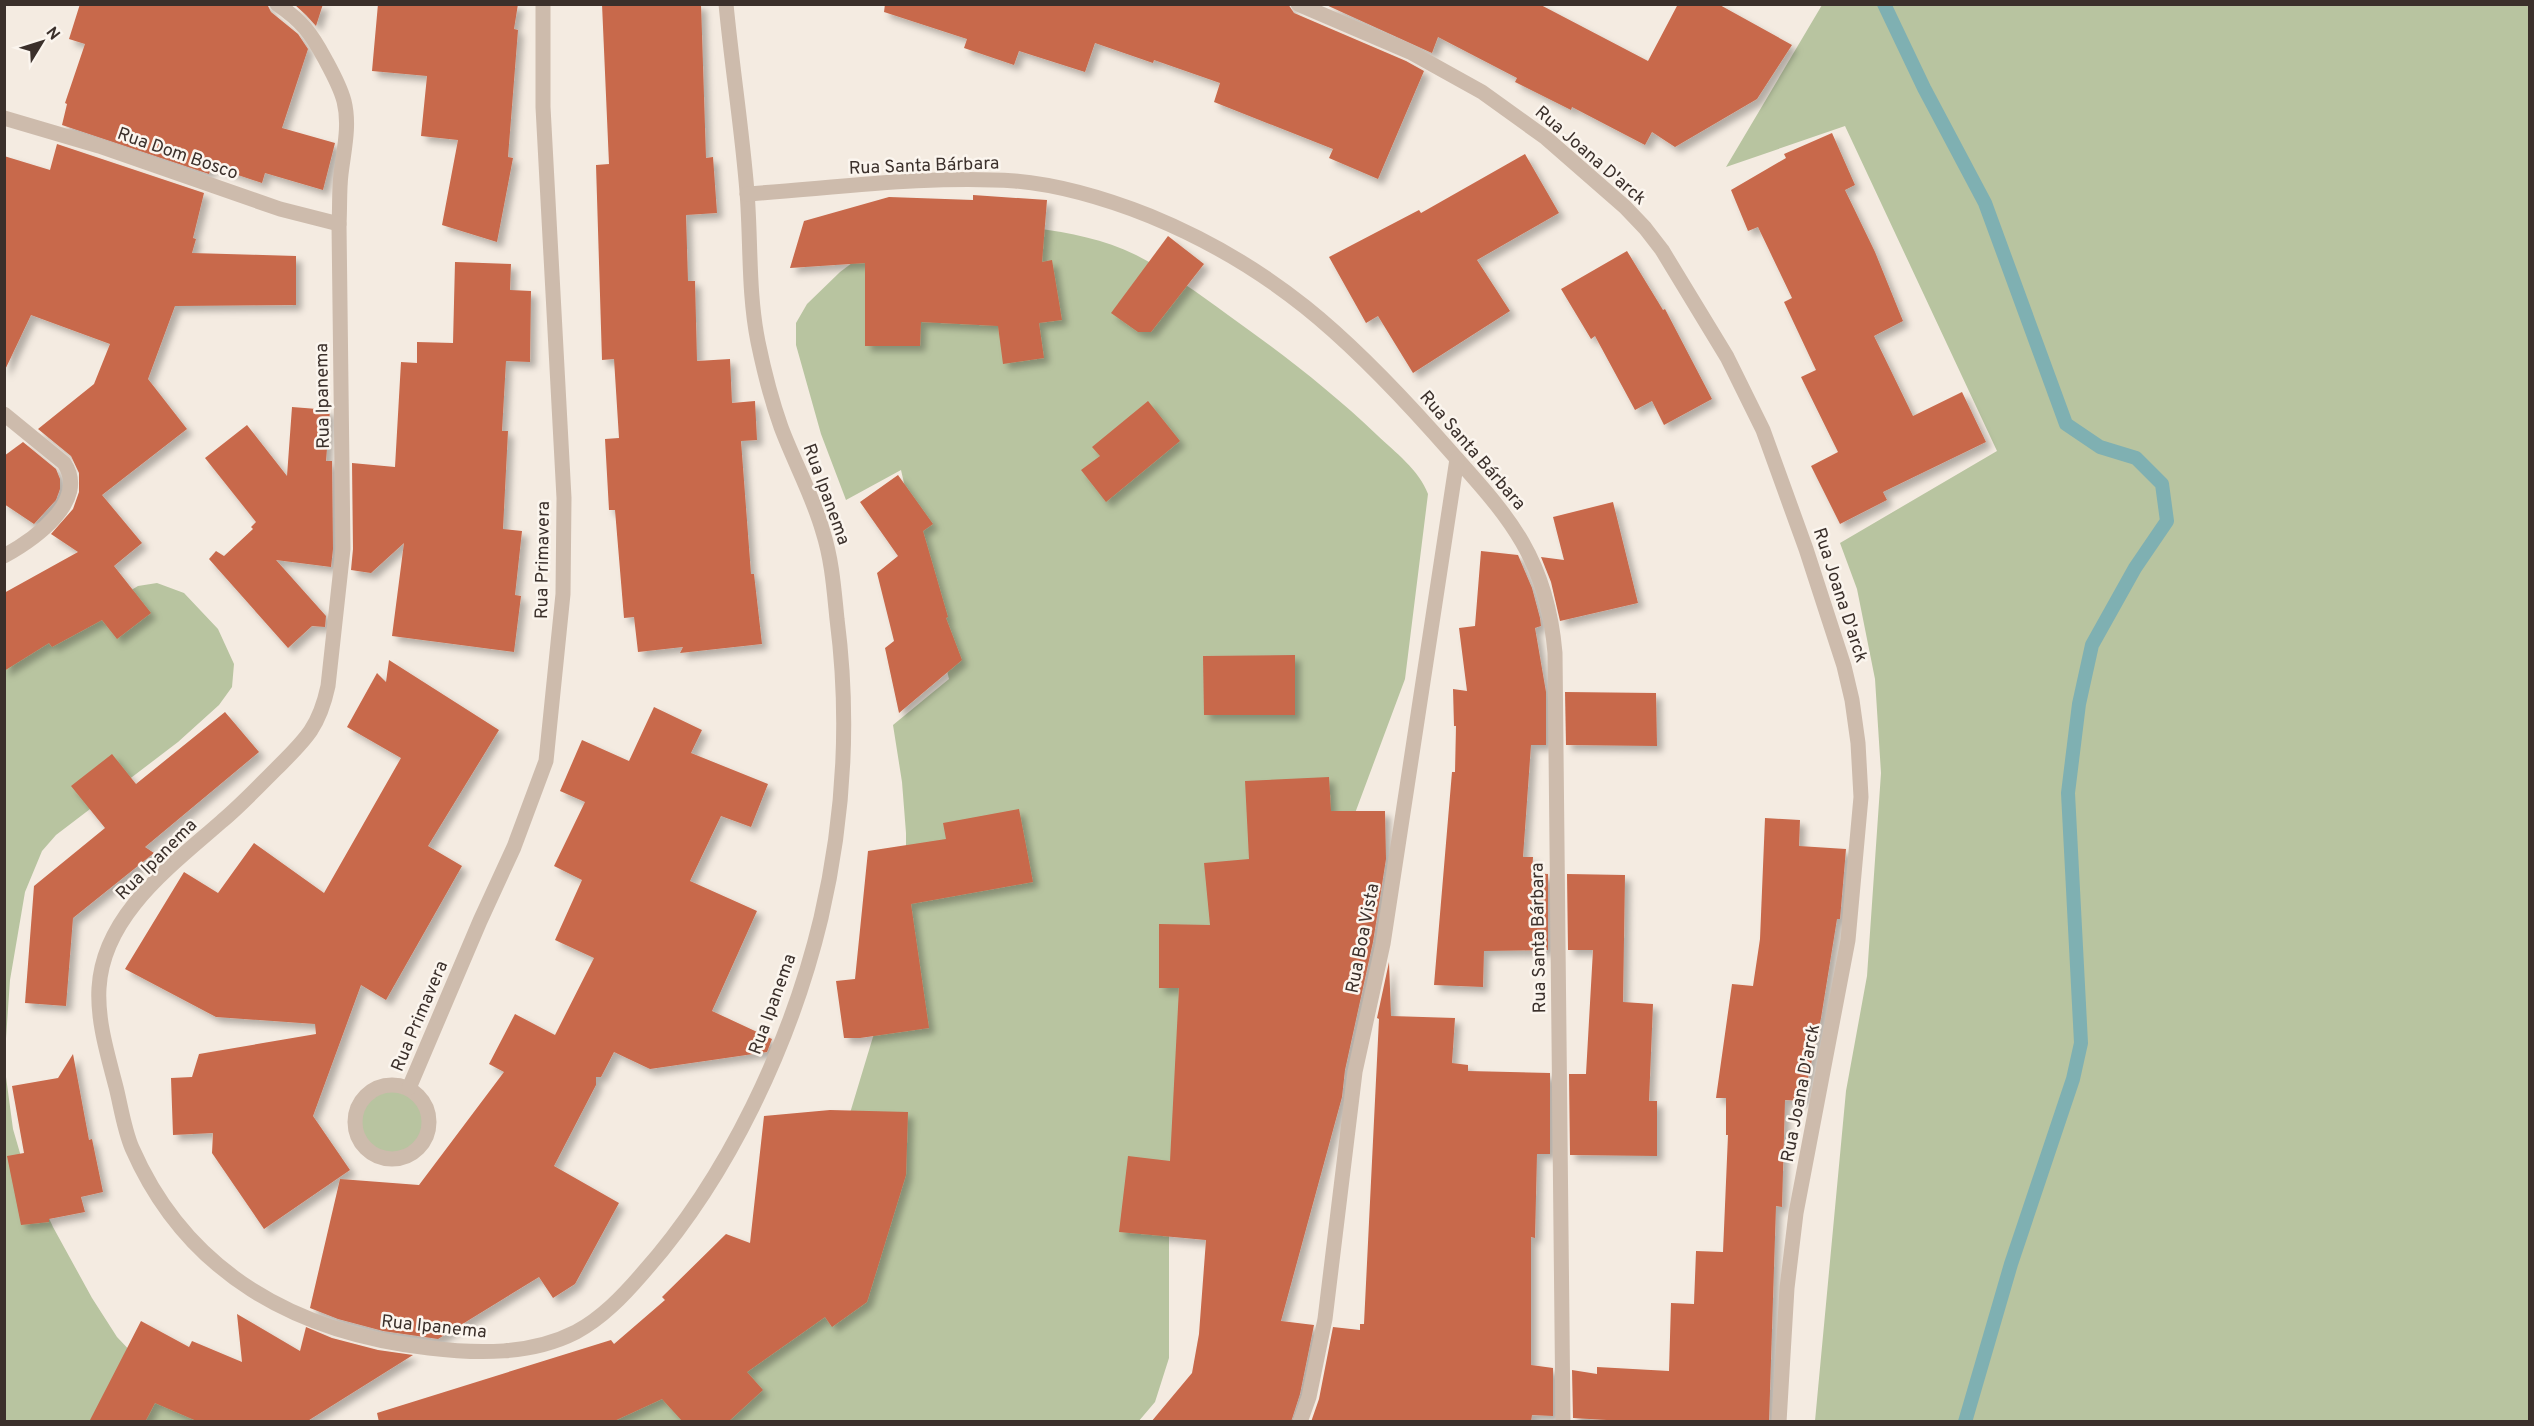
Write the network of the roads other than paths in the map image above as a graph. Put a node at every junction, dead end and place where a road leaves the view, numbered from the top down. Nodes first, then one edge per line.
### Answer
1 (277, 4) edge
2 (543, 4) edge
3 (726, 4) edge
4 (1298, 4) edge
5 (4, 118) edge
6 (747, 194) junction
7 (339, 224) junction
8 (4, 414) edge
9 (1457, 459) junction
10 (4, 556) edge
11 (409, 1088) junction
12 (1300, 1422) edge
13 (1563, 1422) edge
14 (1779, 1422) edge

1 - 7 street, Rua Ipanema
2 - 11 street, Rua Primavera
3 - 6 street, Rua Ipanema
4 - 14 street, Rua Joana D'arck
5 - 7 street, Rua Dom Bosco
6 - 7 street, Rua Ipanema
6 - 9 street, Rua Santa Bárbara
8 - 10 street
9 - 12 street, Rua Boa Vista
9 - 13 street, Rua Santa Bárbara
11 - 11 street

